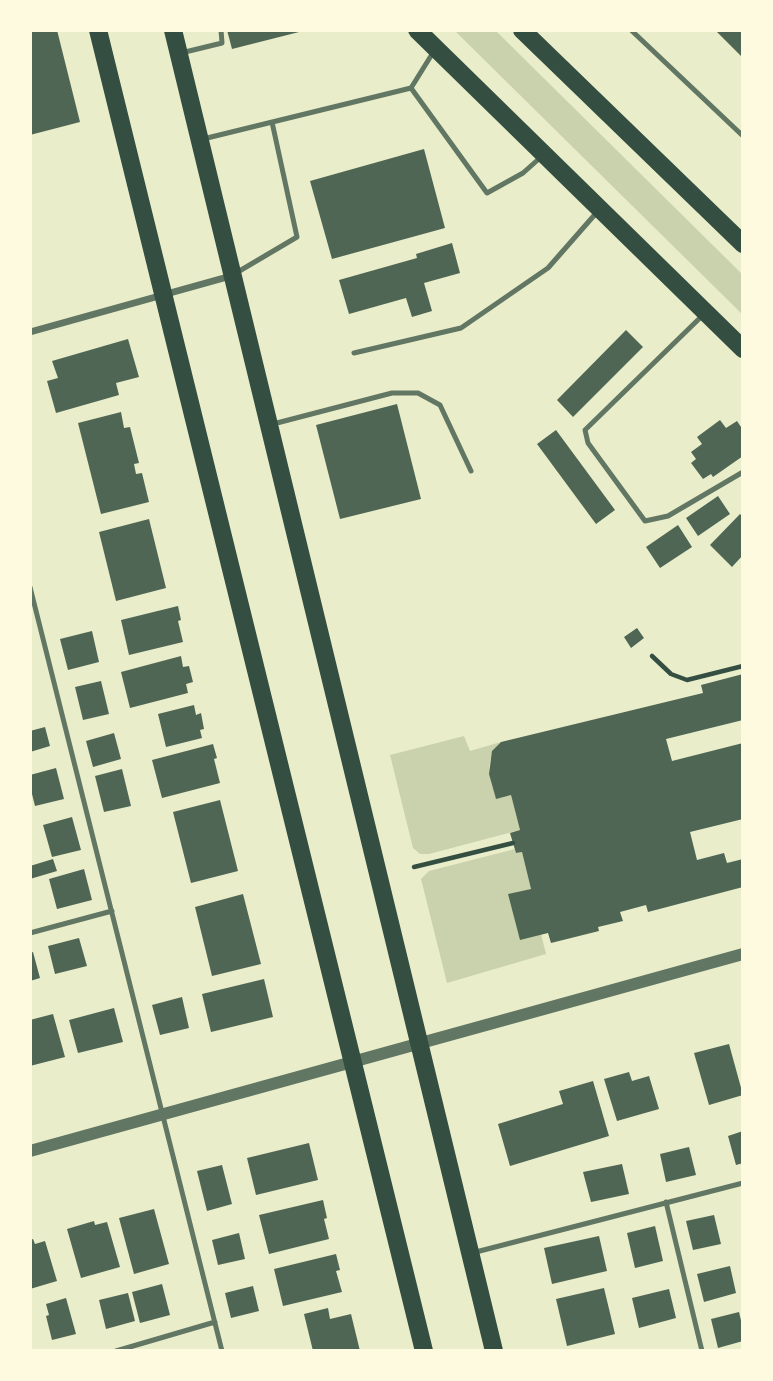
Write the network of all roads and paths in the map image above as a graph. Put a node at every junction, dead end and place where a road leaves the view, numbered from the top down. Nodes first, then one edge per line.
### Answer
1 (98, 30) edge
2 (173, 30) edge
3 (221, 30) edge
4 (417, 30) edge
5 (522, 30) edge
6 (631, 30) edge
7 (436, 48) junction
8 (179, 54) junction
9 (411, 88) junction
10 (272, 122) junction
11 (743, 136) edge
12 (200, 139) junction
13 (545, 155) junction
14 (600, 209) junction
15 (738, 236) edge
16 (234, 275) junction
17 (162, 296) junction
18 (706, 312) junction
19 (30, 332) edge
20 (743, 349) edge
21 (354, 353) dead end
22 (270, 425) junction
23 (471, 471) dead end
24 (743, 472) edge
25 (30, 587) edge
26 (652, 656) dead end
27 (743, 667) edge
28 (513, 843) dead end
29 (414, 867) dead end
30 (112, 911) junction
31 (30, 933) edge
32 (743, 954) edge
33 (418, 1044) junction
34 (351, 1062) junction
35 (164, 1114) junction
36 (30, 1151) edge
37 (743, 1182) edge
38 (666, 1202) junction
39 (470, 1253) junction
40 (215, 1322) junction
41 (116, 1351) edge
42 (222, 1351) edge
43 (424, 1351) edge
44 (494, 1351) edge
45 (702, 1351) edge

1 - 17 main road
2 - 8 main road
3 - 8 lane
4 - 7 main road
5 - 15 main road
6 - 11 lane
7 - 9 lane
7 - 13 main road
8 - 12 main road
9 - 10 lane
9 - 13 lane
10 - 12 lane
10 - 16 lane
12 - 16 main road
13 - 14 main road
14 - 18 main road
14 - 21 lane
16 - 17 street
16 - 22 main road
17 - 19 street
17 - 34 main road
18 - 20 main road
18 - 24 lane
22 - 23 lane
22 - 33 main road
25 - 30 lane
26 - 27 path
28 - 29 path
30 - 31 lane
30 - 35 lane
32 - 33 street
33 - 34 street
33 - 39 main road
34 - 35 street
34 - 43 main road
35 - 36 street
35 - 40 lane
37 - 38 lane
38 - 39 lane
38 - 45 lane
39 - 44 main road
40 - 41 lane
40 - 42 lane

